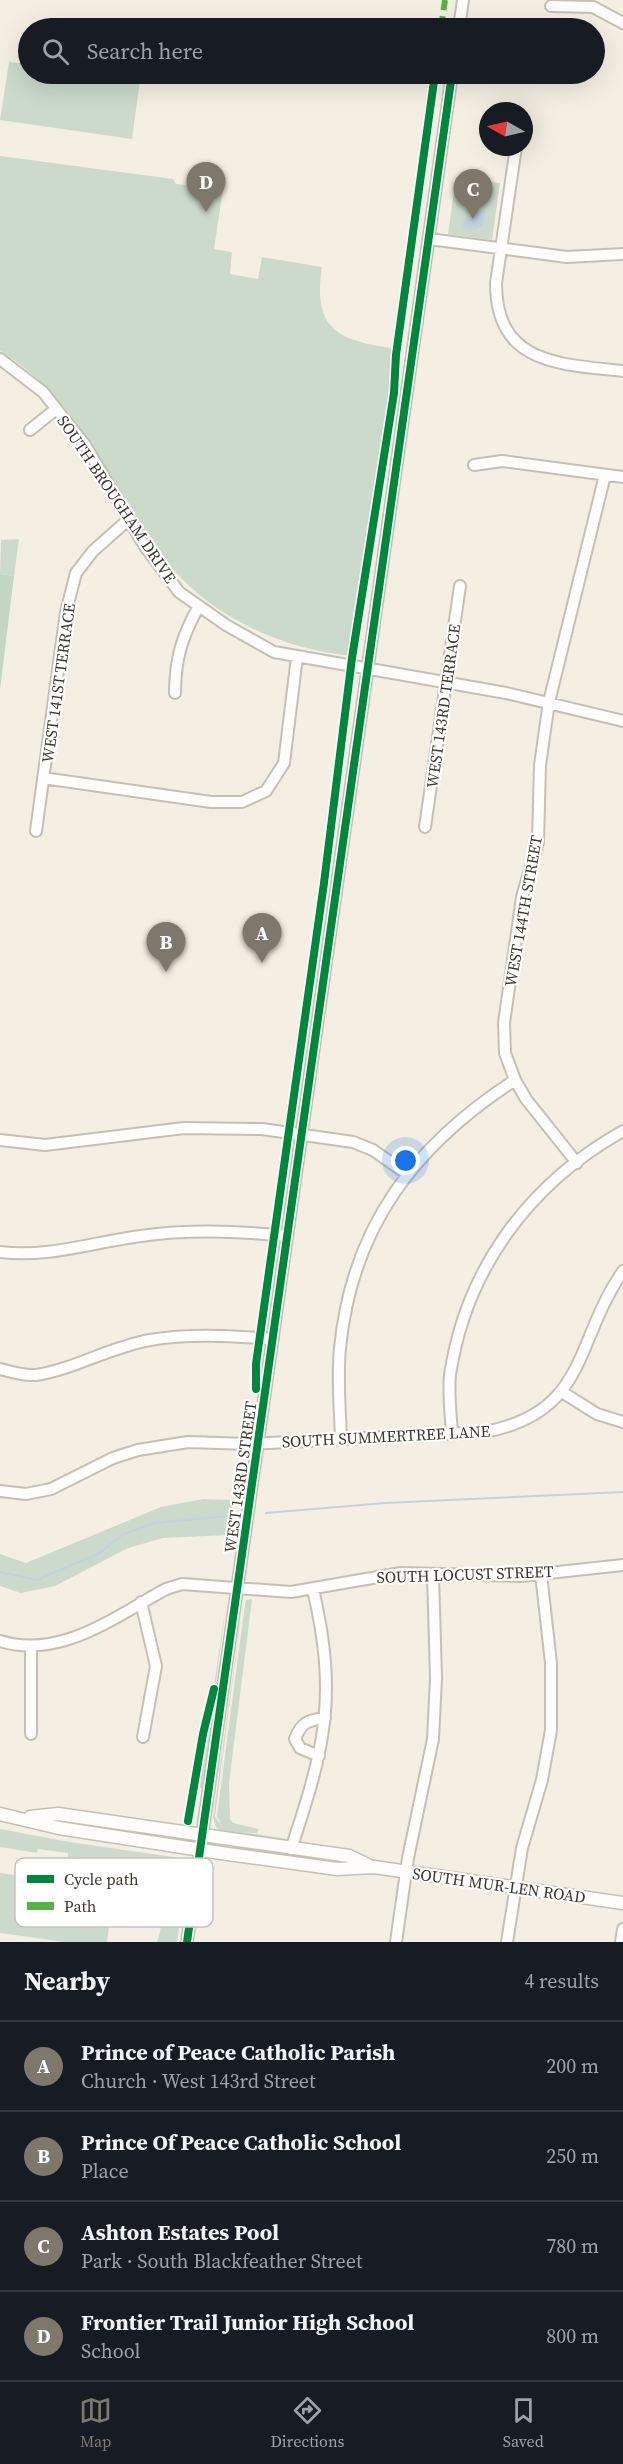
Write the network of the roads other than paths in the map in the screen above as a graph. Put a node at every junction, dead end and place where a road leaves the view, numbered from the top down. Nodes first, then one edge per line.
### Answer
1 (463, 0) edge
2 (551, 6) dead end
3 (460, 18) edge
4 (623, 23) edge
5 (451, 84) edge
6 (515, 156) edge
7 (429, 239) junction
8 (500, 249) junction
9 (623, 254) edge
10 (0, 359) edge
11 (623, 371) edge
12 (56, 409) junction
13 (30, 430) dead end
14 (474, 465) dead end
15 (605, 475) junction
16 (623, 477) edge
17 (128, 520) junction
18 (460, 586) dead end
19 (199, 606) junction
20 (297, 657) junction
21 (368, 669) junction
22 (446, 682) junction
23 (175, 693) dead end
24 (549, 702) junction
25 (623, 721) edge
26 (44, 778) junction
27 (425, 827) dead end
28 (36, 831) dead end
29 (515, 1080) junction
30 (623, 1131) edge
31 (302, 1134) junction
32 (0, 1140) edge
33 (577, 1163) junction
34 (407, 1174) junction
35 (287, 1236) junction
36 (0, 1252) edge
37 (623, 1270) edge
38 (273, 1338) junction
39 (0, 1369) edge
40 (562, 1392) junction
41 (623, 1422) edge
42 (452, 1434) junction
43 (341, 1439) junction
44 (258, 1443) junction
45 (0, 1491) edge
46 (623, 1565) edge
47 (433, 1574) junction
48 (541, 1574) junction
49 (237, 1589) junction
50 (313, 1589) junction
51 (141, 1602) junction
52 (0, 1641) edge
53 (31, 1646) junction
54 (326, 1718) junction
55 (31, 1734) dead end
56 (143, 1737) dead end
57 (320, 1756) junction
58 (0, 1814) edge
59 (23, 1818) junction
60 (202, 1835) junction
61 (291, 1849) junction
62 (200, 1850) junction
63 (199, 1858) edge
64 (374, 1867) junction
65 (406, 1872) junction
66 (516, 1887) junction
67 (623, 1903) edge
68 (190, 1927) edge
69 (623, 1929) edge
70 (188, 1942) edge
71 (396, 1942) edge
72 (507, 1942) edge
73 (621, 1942) edge

1 - 3 street
2 - 4 street
5 - 7 street, WEST 143RD STREET
6 - 8 street
7 - 8 street
7 - 21 street, WEST 143RD STREET
8 - 9 street
8 - 11 street
10 - 12 street, SOUTH BROUGHAM DRIVE
12 - 13 street
12 - 17 street, SOUTH BROUGHAM DRIVE
14 - 15 street
15 - 16 street
15 - 24 street, WEST 144TH STREET
17 - 19 street, SOUTH BROUGHAM DRIVE
17 - 26 street, WEST 141ST TERRACE
18 - 22 street, WEST 143RD TERRACE
19 - 20 street, SOUTH BROUGHAM DRIVE
19 - 23 street
20 - 21 street, SOUTH BROUGHAM DRIVE
20 - 26 street
21 - 22 street, SOUTH BROUGHAM DRIVE
21 - 31 street, WEST 143RD STREET
22 - 24 street, SOUTH BROUGHAM DRIVE
22 - 27 street, WEST 143RD TERRACE
24 - 25 street, SOUTH BROUGHAM DRIVE
24 - 29 street, WEST 144TH STREET
26 - 28 street, WEST 141ST TERRACE
29 - 33 street, WEST 144TH STREET
29 - 34 street
30 - 33 street
31 - 32 street
31 - 34 street
31 - 35 street, WEST 143RD STREET
33 - 42 street
34 - 43 street
35 - 36 street
35 - 38 street, WEST 143RD STREET
37 - 40 street, SOUTH SUMMERTREE LANE
38 - 39 street
38 - 44 street, WEST 143RD STREET
40 - 41 street
40 - 42 street, SOUTH SUMMERTREE LANE
42 - 43 street, SOUTH SUMMERTREE LANE
43 - 44 street, SOUTH SUMMERTREE LANE
44 - 45 street, SOUTH SUMMERTREE LANE
44 - 49 street, WEST 143RD STREET
46 - 48 street, SOUTH LOCUST STREET
47 - 48 street, SOUTH LOCUST STREET
47 - 50 street, SOUTH LOCUST STREET
47 - 65 street
48 - 66 street
49 - 50 street, SOUTH LOCUST STREET
49 - 51 street, SOUTH LOCUST STREET
49 - 60 street, WEST 143RD STREET
50 - 54 street
51 - 53 street, SOUTH LOCUST STREET
51 - 56 street
52 - 53 street, SOUTH LOCUST STREET
53 - 55 street
54 - 57 street
54 - 57 street
57 - 61 street
58 - 59 main road, SOUTH MUR-LEN ROAD
59 - 60 main road, SOUTH MUR-LEN ROAD
59 - 62 main road, SOUTH MUR-LEN ROAD
60 - 61 main road, SOUTH MUR-LEN ROAD
60 - 62 street, WEST 143RD STREET
61 - 64 main road, SOUTH MUR-LEN ROAD
62 - 63 street, WEST 143RD STREET
62 - 64 main road, SOUTH MUR-LEN ROAD
64 - 65 main road, SOUTH MUR-LEN ROAD
65 - 66 main road, SOUTH MUR-LEN ROAD
65 - 71 street
66 - 67 main road, SOUTH MUR-LEN ROAD
66 - 72 street
68 - 70 street, WEST 143RD STREET
69 - 73 street

